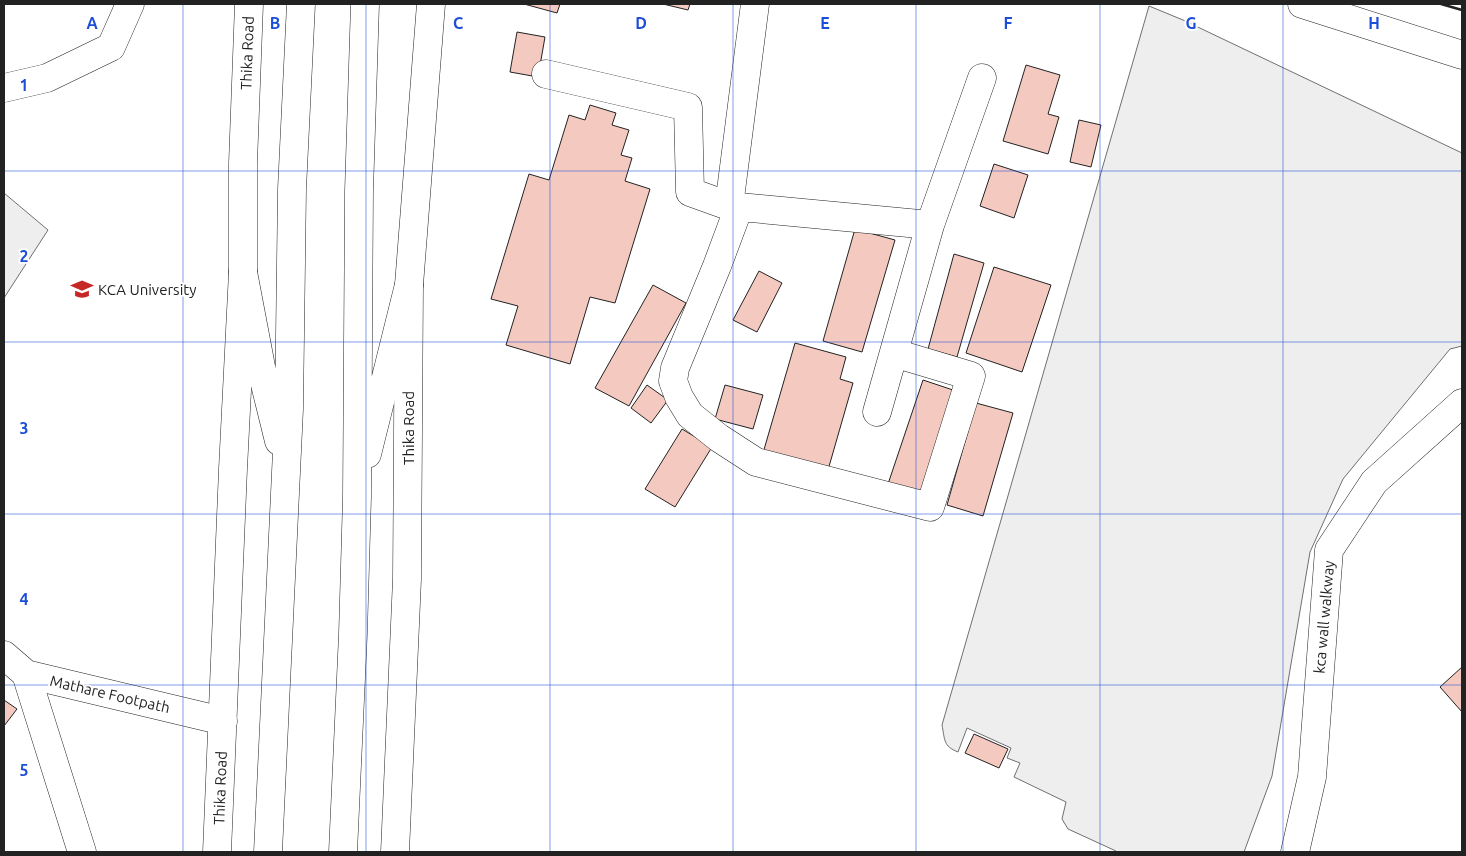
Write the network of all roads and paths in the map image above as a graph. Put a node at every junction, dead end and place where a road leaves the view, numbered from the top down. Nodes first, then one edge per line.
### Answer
1 (130, 4) edge
2 (249, 4) edge
3 (301, 4) edge
4 (364, 4) edge
5 (431, 4) edge
6 (755, 4) edge
7 (1302, 4) edge
8 (1462, 55) edge
9 (546, 74) dead end
10 (982, 78) dead end
11 (4, 88) edge
12 (734, 206) junction
13 (930, 225) junction
14 (243, 272) junction
15 (409, 285) junction
16 (894, 353) junction
17 (1462, 403) edge
18 (877, 412) dead end
19 (287, 472) junction
20 (357, 497) junction
21 (4, 655) edge
22 (26, 674) junction
23 (223, 721) junction
24 (82, 852) edge
25 (217, 852) edge
26 (268, 852) edge
27 (343, 852) edge
28 (395, 852) edge
29 (1295, 852) edge

1 - 11 main road
2 - 14 main road, Thika Road
3 - 19 main road
4 - 20 main road
5 - 15 main road, Thika Road
6 - 12 main road
7 - 8 main road
9 - 12 main road
10 - 13 main road
12 - 13 main road
12 - 16 main road
13 - 16 main road
14 - 19 main road
14 - 23 main road, Thika Road
15 - 20 main road
15 - 28 main road, Thika Road
16 - 18 main road
17 - 29 main road, kca wall walkway
19 - 26 main road
20 - 27 main road
21 - 22 main road, Mathare Footpath
22 - 23 main road, Mathare Footpath
22 - 24 main road
23 - 25 main road, Thika Road

